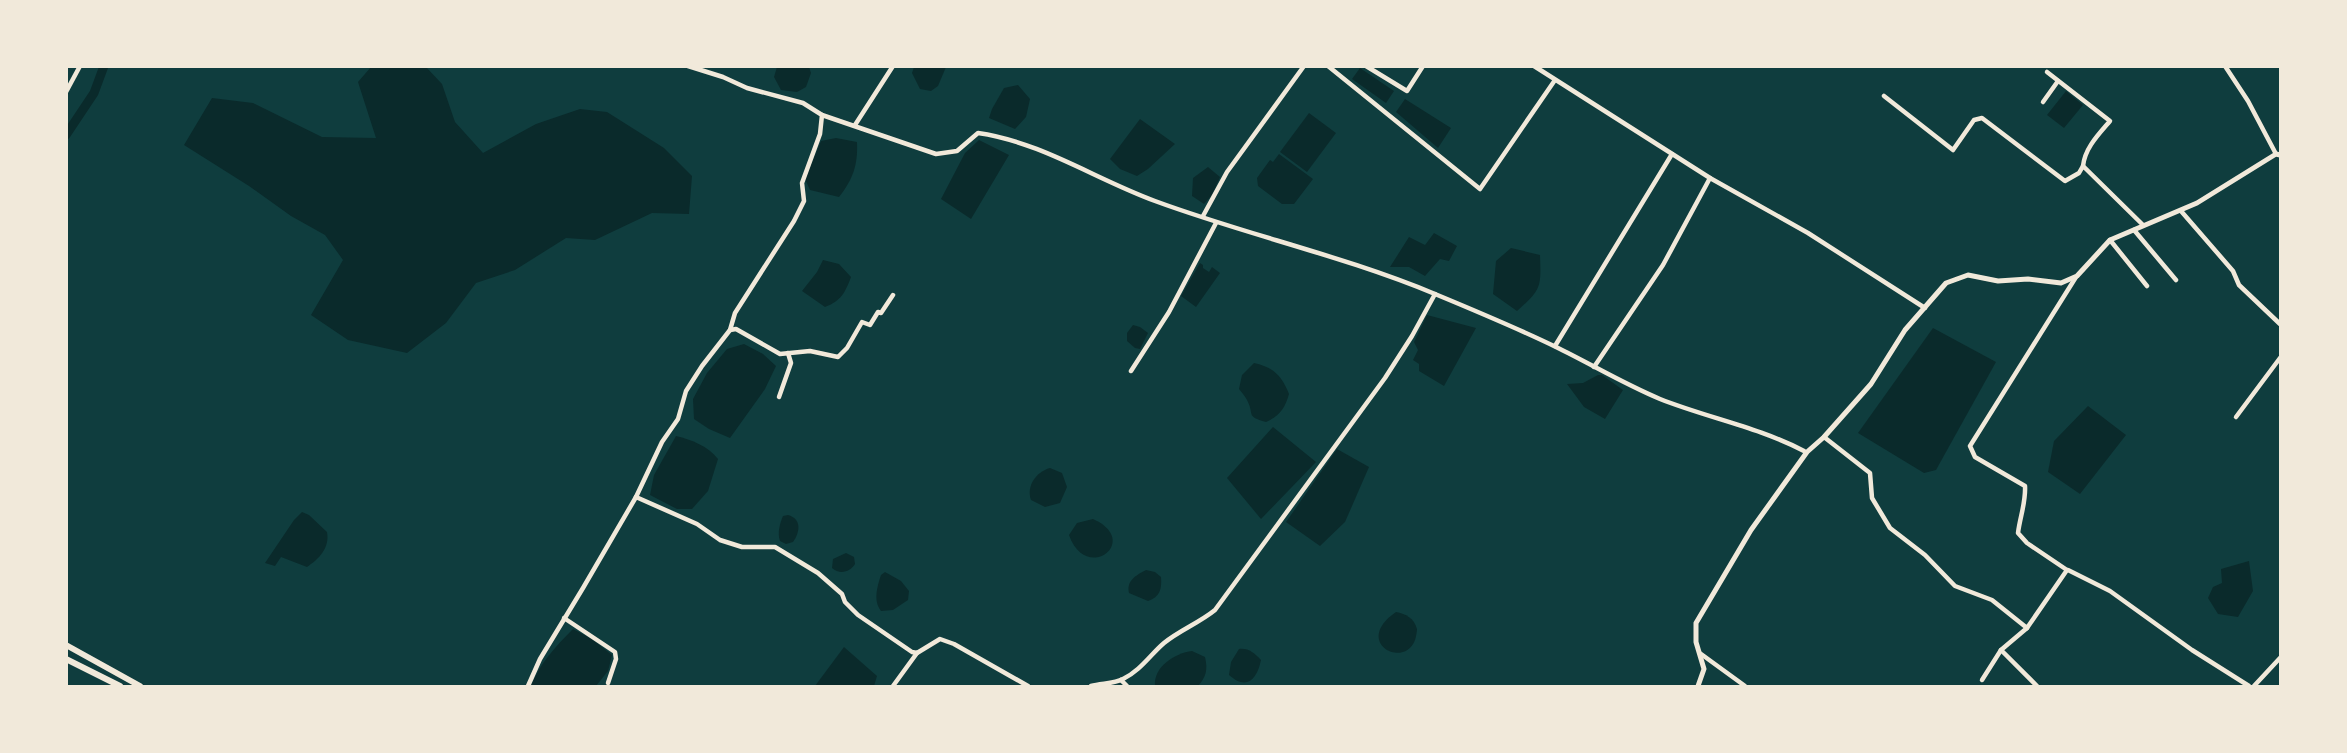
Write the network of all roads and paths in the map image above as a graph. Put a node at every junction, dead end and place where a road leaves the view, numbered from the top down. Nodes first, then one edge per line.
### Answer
1 (80, 66) edge
2 (688, 66) edge
3 (893, 66) edge
4 (1304, 66) edge
5 (1328, 66) edge
6 (1366, 66) edge
7 (1423, 66) edge
8 (1534, 66) edge
9 (2225, 66) edge
10 (2048, 72) dead end
11 (1555, 80) junction
12 (2058, 80) junction
13 (66, 92) edge
14 (1884, 96) dead end
15 (2043, 102) dead end
16 (822, 115) junction
17 (855, 125) junction
18 (1672, 154) junction
19 (2278, 154) edge
20 (2083, 166) junction
21 (1710, 178) junction
22 (2181, 211) junction
23 (1202, 217) junction
24 (1216, 223) junction
25 (2143, 225) junction
26 (2133, 229) junction
27 (2110, 240) junction
28 (2077, 276) junction
29 (2176, 280) dead end
30 (2147, 286) dead end
31 (1436, 294) junction
32 (893, 295) dead end
33 (1925, 308) junction
34 (2280, 324) edge
35 (730, 330) junction
36 (1555, 346) junction
37 (788, 354) junction
38 (2280, 358) edge
39 (1594, 367) junction
40 (1131, 372) dead end
41 (779, 397) dead end
42 (2236, 417) dead end
43 (1824, 437) junction
44 (1804, 451) dead end
45 (636, 497) junction
46 (2067, 570) junction
47 (564, 618) junction
48 (2027, 628) junction
49 (66, 645) edge
50 (2001, 650) junction
51 (917, 653) junction
52 (1701, 654) junction
53 (2280, 658) edge
54 (66, 659) edge
55 (1121, 680) junction
56 (1982, 680) dead end
57 (608, 683) dead end
58 (120, 687) edge
59 (140, 687) edge
60 (528, 687) edge
61 (892, 687) edge
62 (1028, 687) edge
63 (1091, 687) edge
64 (1128, 687) edge
65 (1698, 687) edge
66 (1745, 687) edge
67 (2037, 687) edge
68 (2251, 687) edge

1 - 13 street
2 - 16 street
3 - 17 street
4 - 23 street
5 - 11 street
6 - 7 street
8 - 11 street
9 - 19 street
10 - 12 street
11 - 18 street
12 - 15 street
12 - 20 street
14 - 20 street
16 - 17 street
16 - 35 street
17 - 23 street
18 - 21 street
18 - 36 street
19 - 22 street
20 - 25 street
21 - 33 street
21 - 39 street
22 - 25 street
22 - 34 street
23 - 24 street
24 - 31 street
24 - 40 street
25 - 26 street
26 - 27 street
26 - 29 street
27 - 28 street
27 - 30 street
28 - 33 street
28 - 46 street
31 - 36 street
31 - 55 street
32 - 37 street
33 - 43 street
35 - 37 street
35 - 45 street
36 - 39 street
37 - 41 street
38 - 42 street
39 - 44 street
43 - 48 street
43 - 52 street
45 - 47 street
45 - 51 street
46 - 48 street
46 - 68 street
47 - 57 street
47 - 60 street
48 - 50 street
49 - 59 main road
50 - 56 street
50 - 67 street
51 - 61 street
51 - 62 street
52 - 65 street
52 - 66 street
53 - 68 street
54 - 58 main road
55 - 63 street
55 - 64 street

